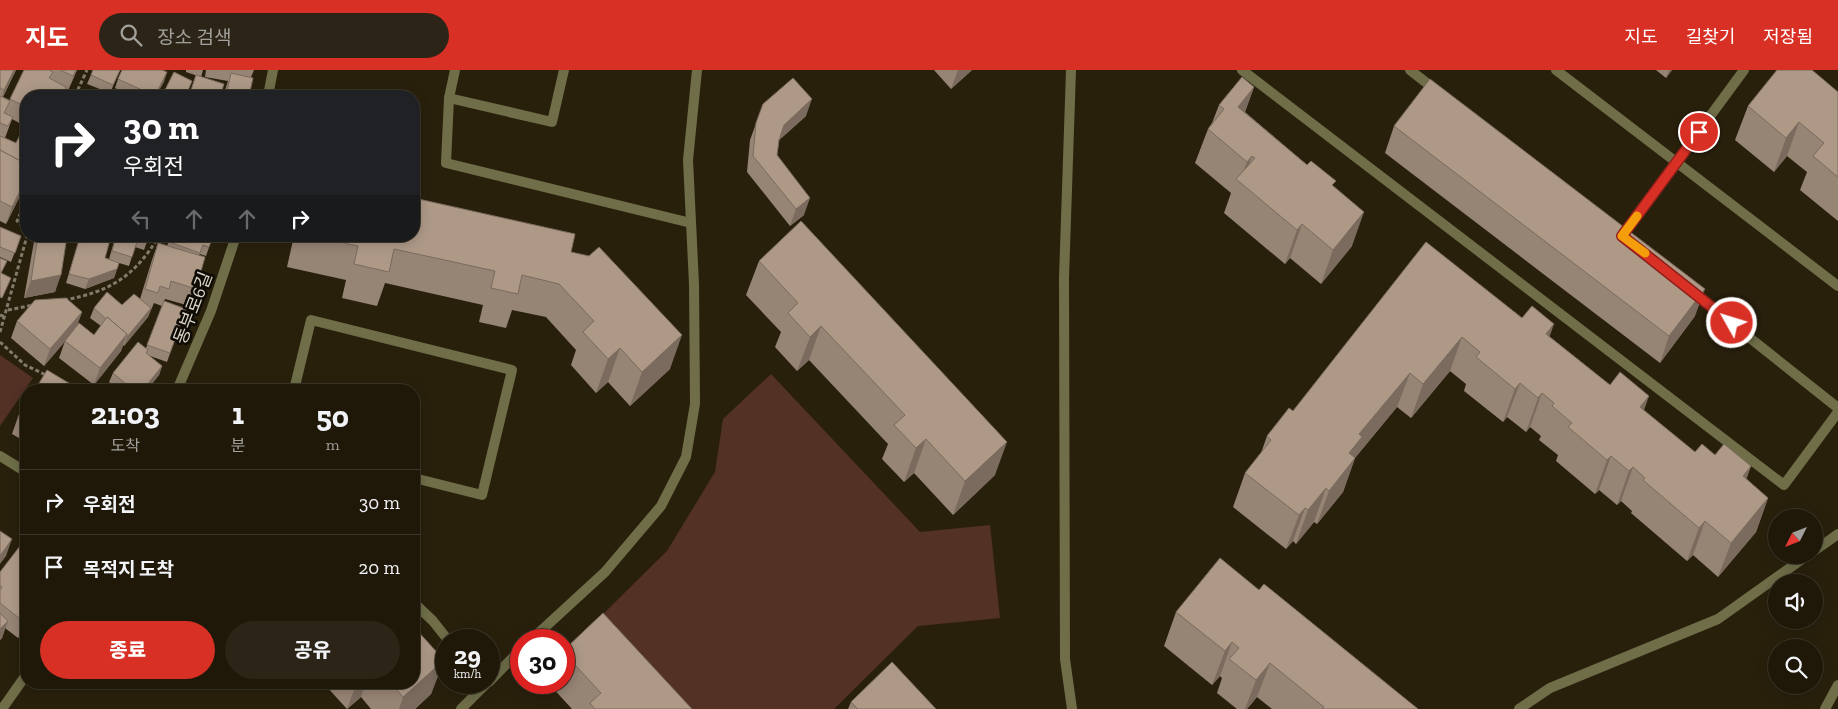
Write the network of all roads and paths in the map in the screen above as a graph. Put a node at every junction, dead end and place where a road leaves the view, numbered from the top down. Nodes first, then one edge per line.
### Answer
1 (87, 70) edge
2 (273, 70) edge
3 (456, 70) edge
4 (564, 70) edge
5 (698, 70) edge
6 (1071, 70) edge
7 (1242, 70) edge
8 (1410, 70) edge
9 (1556, 70) edge
10 (1744, 70) edge
11 (78, 90) edge
12 (269, 90) edge
13 (449, 98) junction
14 (1449, 101) edge
15 (1676, 162) junction
16 (691, 223) junction
17 (1622, 236) edge
18 (25, 242) edge
19 (154, 242) edge
20 (234, 242) edge
21 (1838, 286) edge
22 (1686, 287) edge
23 (55, 302) edge
24 (36, 305) edge
25 (8, 310) junction
26 (0, 315) edge
27 (5, 317) junction
28 (0, 332) edge
29 (0, 342) edge
30 (53, 378) edge
31 (62, 381) edge
32 (69, 384) edge
33 (180, 384) edge
34 (295, 384) edge
35 (1838, 410) edge
36 (0, 456) edge
37 (20, 468) edge
38 (420, 480) edge
39 (1838, 534) edge
40 (1823, 545) edge
41 (1796, 564) edge
42 (420, 609) edge
43 (439, 629) edge
44 (542, 629) edge
45 (510, 660) edge
46 (500, 669) edge
47 (20, 684) edge
48 (1838, 685) edge
49 (475, 694) edge
50 (2, 709) edge
51 (461, 709) edge
52 (1072, 709) edge
53 (1519, 709) edge
54 (1825, 709) edge

1 - 11 path
2 - 12 street
3 - 13 street
4 - 13 street
5 - 16 street
6 - 52 street
7 - 35 street
8 - 14 street
9 - 15 street
10 - 15 street
13 - 16 street
15 - 17 street
15 - 21 street
16 - 44 street
18 - 25 path
19 - 23 path
20 - 33 street, 동부로6길
22 - 35 street
24 - 25 path
25 - 27 path
26 - 27 path
27 - 28 path
29 - 30 path
31 - 32 path
34 - 38 street
36 - 37 street
39 - 40 street
41 - 53 street
42 - 43 street
45 - 46 street
47 - 50 street
48 - 54 street
49 - 51 street

